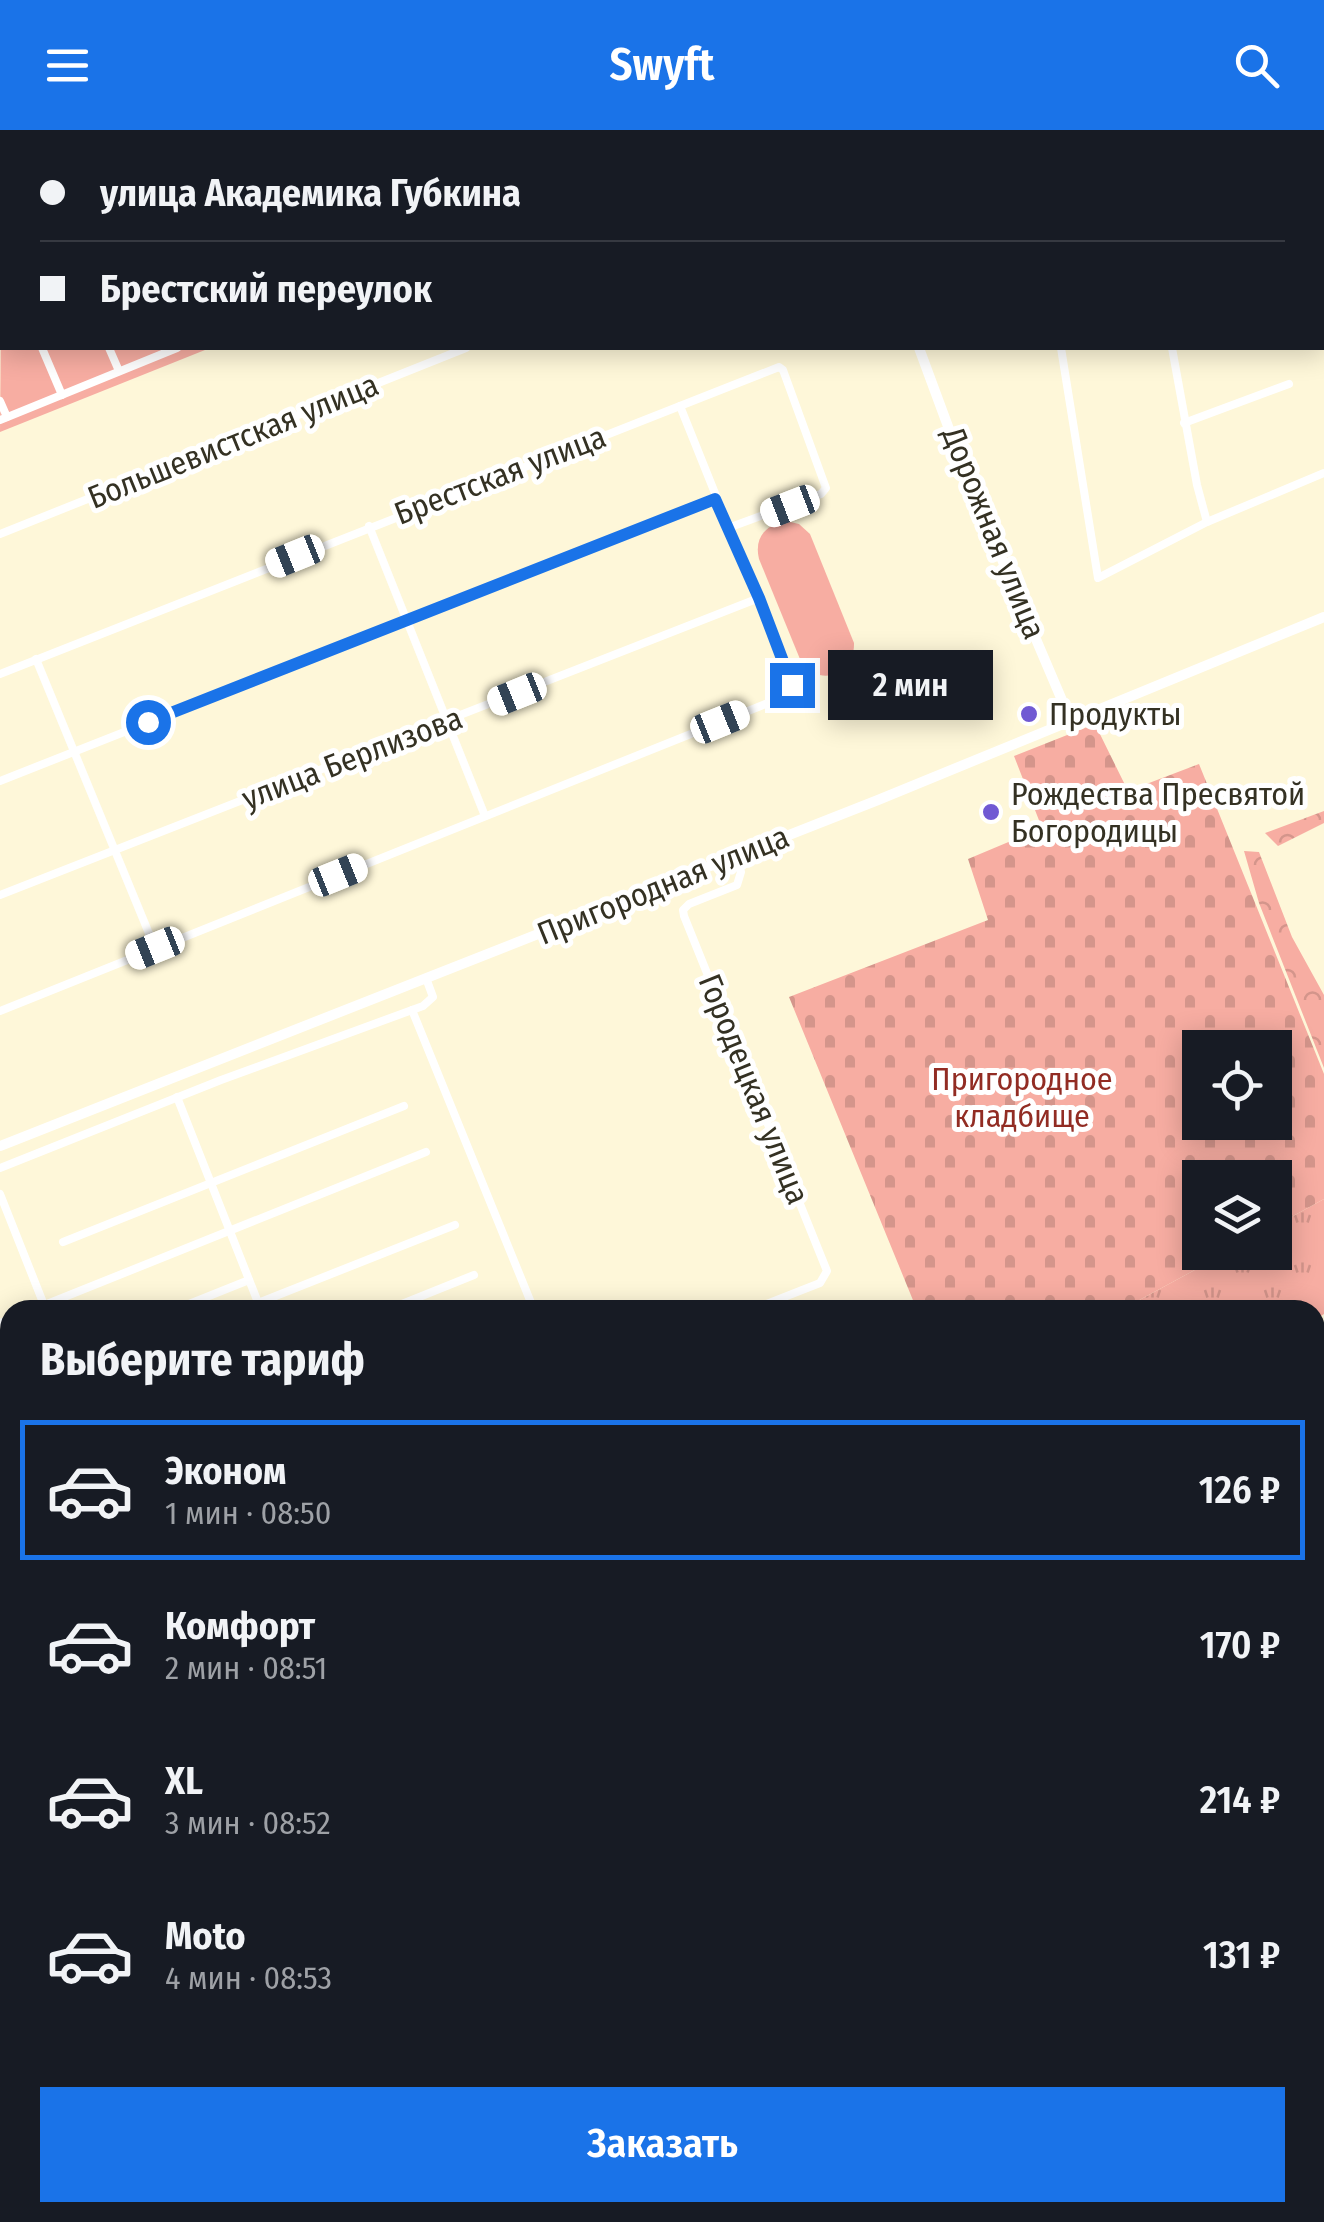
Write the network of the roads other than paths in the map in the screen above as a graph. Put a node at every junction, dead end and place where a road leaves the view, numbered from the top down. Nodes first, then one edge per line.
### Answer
1 (43, 350) edge
2 (110, 350) edge
3 (170, 350) edge
4 (461, 350) edge
5 (920, 350) edge
6 (1061, 350) edge
7 (1172, 350) edge
8 (118, 371) junction
9 (1289, 384) dead end
10 (62, 395) junction
11 (0, 401) edge
12 (680, 406) junction
13 (3, 418) edge
14 (1184, 424) junction
15 (1324, 473) edge
16 (715, 499) junction
17 (1207, 522) junction
18 (369, 526) junction
19 (728, 528) junction
20 (0, 534) edge
21 (759, 598) junction
22 (1324, 617) edge
23 (406, 618) junction
24 (36, 660) junction
25 (0, 674) edge
26 (1070, 719) junction
27 (448, 722) junction
28 (74, 752) junction
29 (0, 781) edge
30 (485, 816) junction
31 (114, 850) junction
32 (735, 856) junction
33 (0, 895) edge
34 (155, 948) junction
35 (426, 978) junction
36 (412, 1010) junction
37 (0, 1011) edge
38 (214, 1062) junction
39 (221, 1080) junction
40 (177, 1097) junction
41 (404, 1106) dead end
42 (0, 1146) edge
43 (426, 1152) dead end
44 (0, 1168) edge
45 (212, 1185) junction
46 (0, 1194) edge
47 (456, 1225) dead end
48 (229, 1230) junction
49 (63, 1242) dead end
50 (474, 1275) dead end
51 (249, 1280) junction
52 (42, 1300) edge
53 (64, 1300) edge
54 (199, 1300) edge
55 (256, 1300) edge
56 (276, 1300) edge
57 (412, 1300) edge
58 (530, 1300) edge
59 (776, 1300) edge

1 - 10 street
2 - 8 street
3 - 8 street
4 - 20 street, Большевистская улица
5 - 26 street, Дорожная улица
6 - 17 street
7 - 14 street
8 - 10 street
9 - 14 street
10 - 13 street
11 - 13 street
12 - 16 street
12 - 18 street, Брестская улица
12 - 19 street, Брестская улица
14 - 17 street
15 - 17 street
16 - 19 street
16 - 23 street
18 - 23 street
18 - 24 street, Брестская улица
19 - 21 street
21 - 27 street, улица Берлизова
21 - 30 street
22 - 26 street, Пригородная улица
23 - 27 street
23 - 28 street
24 - 25 street, Брестская улица
24 - 28 street
26 - 32 street, Пригородная улица
27 - 30 street
27 - 31 street, улица Берлизова
28 - 29 street
28 - 31 street
30 - 34 street
31 - 33 street, улица Берлизова
31 - 34 street
32 - 35 street, Пригородная улица
32 - 59 street, Городецкая улица
34 - 37 street
35 - 36 street
35 - 38 street, Пригородная улица
36 - 39 street
36 - 58 street
38 - 39 street
38 - 42 street, Пригородная улица
39 - 40 street
40 - 44 street
40 - 45 street
41 - 45 street
43 - 48 street
45 - 48 street
45 - 49 street
46 - 52 street
47 - 56 street
48 - 51 street
48 - 53 street
50 - 57 street
51 - 54 street
51 - 55 street

